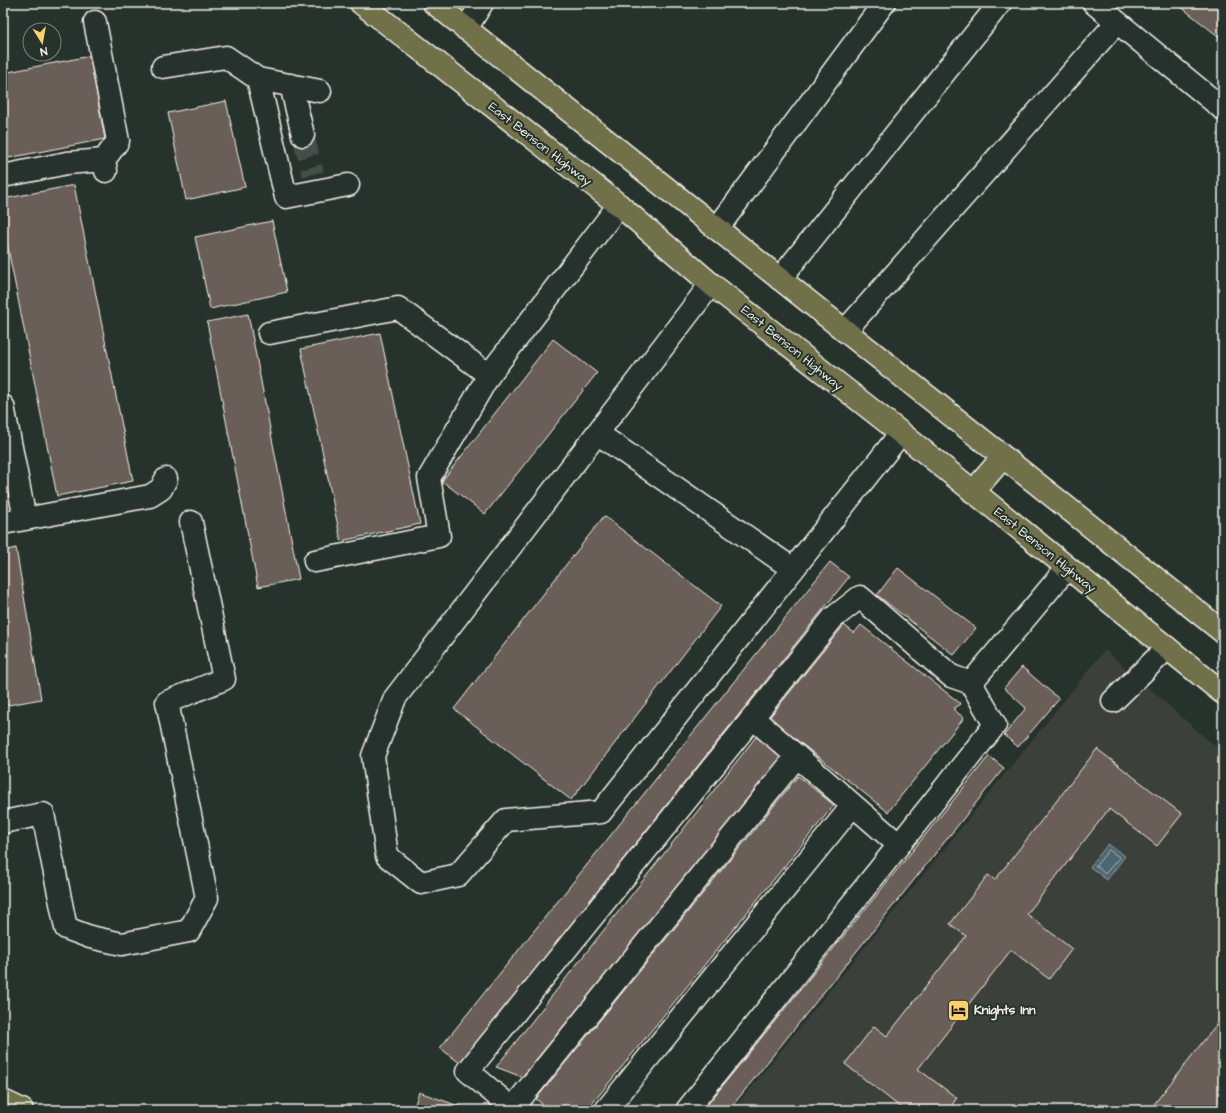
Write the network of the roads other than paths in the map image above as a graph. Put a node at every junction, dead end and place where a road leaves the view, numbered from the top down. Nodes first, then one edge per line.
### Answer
1 (361, 3) edge
2 (434, 3) edge
3 (482, 3) edge
4 (884, 3) edge
5 (1000, 3) edge
6 (1094, 3) edge
7 (95, 22) dead end
8 (1117, 22) junction
9 (466, 29) junction
10 (163, 67) dead end
11 (258, 78) junction
12 (291, 85) junction
13 (320, 92) dead end
14 (1223, 109) edge
15 (304, 135) tunnel mouth
16 (3, 176) edge
17 (348, 186) dead end
18 (619, 206) junction
19 (717, 229) junction
20 (780, 279) junction
21 (711, 284) junction
22 (845, 331) junction
23 (270, 333) dead end
24 (489, 376) junction
25 (3, 406) edge
26 (597, 433) junction
27 (900, 433) junction
28 (1003, 457) junction
29 (166, 479) dead end
30 (973, 492) junction
31 (24, 519) junction
32 (191, 522) dead end
33 (3, 523) edge
34 (315, 561) dead end
35 (1067, 568) junction
36 (793, 570) junction
37 (1223, 632) edge
38 (1167, 648) junction
39 (971, 683) junction
40 (1223, 693) edge
41 (1113, 702) dead end
42 (753, 718) junction
43 (797, 756) junction
44 (853, 805) junction
45 (3, 822) edge
46 (899, 845) junction
47 (3, 1101) edge
48 (513, 1109) edge
49 (22, 1110) edge
50 (606, 1110) edge
51 (688, 1110) edge

1 - 18 main road, East Benson Highway
2 - 9 main road
3 - 9 street
4 - 19 street
5 - 20 street
6 - 8 street
7 - 16 street
8 - 14 street
8 - 22 street
9 - 19 main road
10 - 11 street
11 - 12 street
11 - 17 street
12 - 13 street
12 - 15 street
18 - 21 main road, East Benson Highway
18 - 24 street
19 - 20 main road
20 - 22 main road
21 - 26 street
21 - 27 main road, East Benson Highway
22 - 28 main road
23 - 24 street
24 - 34 street
25 - 31 street
26 - 36 street
26 - 36 street
27 - 30 main road, East Benson Highway
27 - 36 street
28 - 30 main road
28 - 37 main road
29 - 31 street
30 - 35 main road, East Benson Highway
31 - 33 street
32 - 45 street
35 - 38 main road, East Benson Highway
35 - 39 street
38 - 40 main road, East Benson Highway
38 - 41 street
39 - 42 street
39 - 46 street
42 - 43 street
42 - 48 street
43 - 44 street
43 - 48 street
44 - 46 street
44 - 50 street
46 - 51 street
47 - 49 main road

